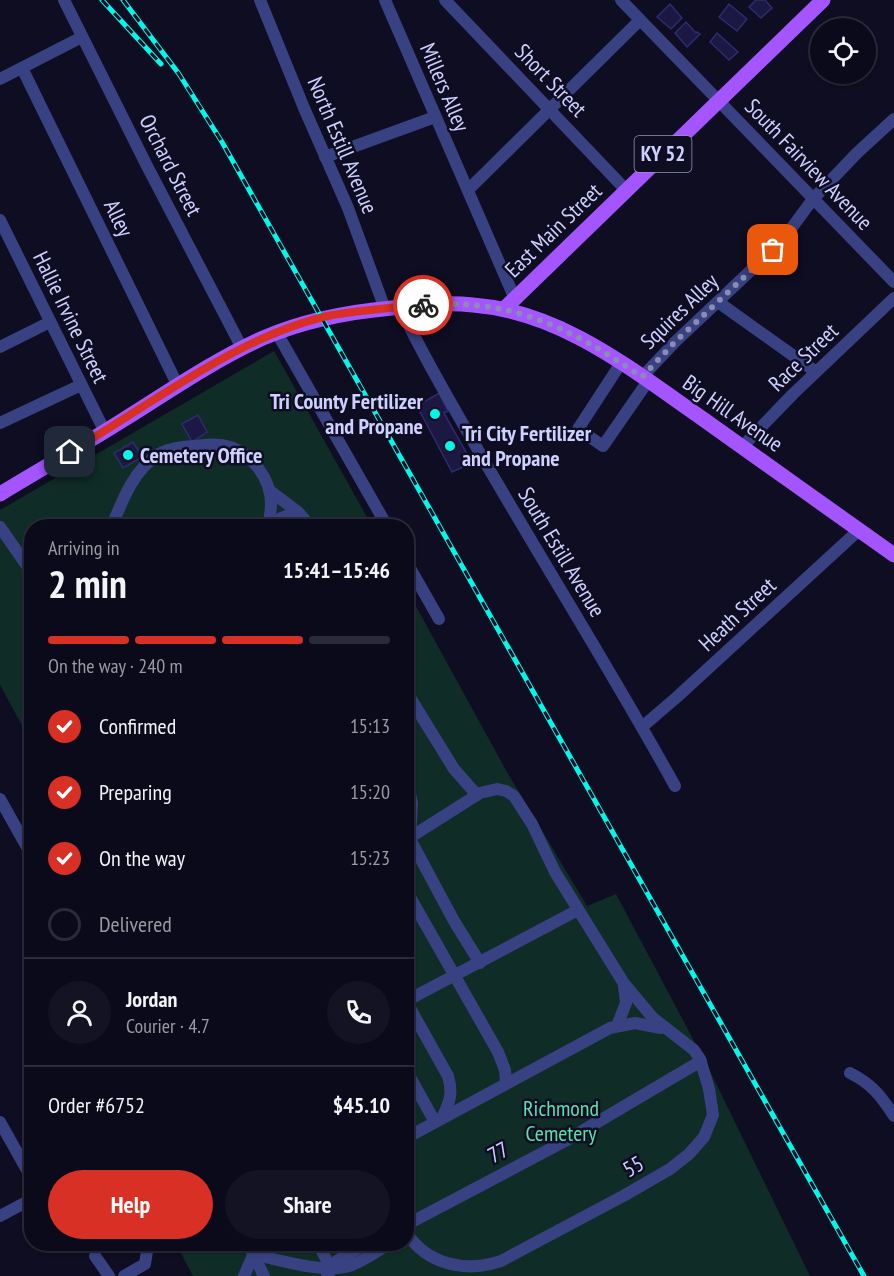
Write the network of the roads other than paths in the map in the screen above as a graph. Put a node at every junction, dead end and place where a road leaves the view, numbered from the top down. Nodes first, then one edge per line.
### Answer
1 (64, 0) edge
2 (260, 0) edge
3 (385, 0) edge
4 (445, 0) edge
5 (621, 0) edge
6 (823, 0) edge
7 (640, 20) junction
8 (82, 37) junction
9 (22, 68) junction
10 (0, 79) edge
11 (719, 101) junction
12 (550, 109) junction
13 (435, 117) junction
14 (894, 119) edge
15 (325, 157) junction
16 (468, 190) junction
17 (627, 190) junction
18 (813, 199) junction
19 (0, 220) edge
20 (894, 282) edge
21 (894, 298) edge
22 (718, 302) junction
23 (510, 304) junction
24 (392, 308) junction
25 (51, 322) junction
26 (277, 333) junction
27 (0, 347) edge
28 (242, 348) junction
29 (621, 363) junction
30 (816, 372) junction
31 (645, 379) junction
32 (81, 384) junction
33 (178, 386) junction
34 (0, 423) edge
35 (105, 432) junction
36 (742, 447) junction
37 (269, 490) junction
38 (0, 494) edge
39 (299, 514) junction
40 (115, 519) edge
41 (270, 519) edge
42 (278, 519) edge
43 (304, 519) edge
44 (383, 519) edge
45 (0, 527) edge
46 (859, 530) junction
47 (894, 555) edge
48 (24, 562) edge
49 (414, 575) edge
50 (439, 619) dead end
51 (414, 704) edge
52 (642, 727) junction
53 (675, 786) dead end
54 (477, 795) junction
55 (0, 799) edge
56 (414, 836) edge
57 (24, 842) edge
58 (414, 851) edge
59 (414, 904) edge
60 (578, 910) junction
61 (480, 963) junction
62 (455, 976) junction
63 (623, 982) junction
64 (414, 997) edge
65 (414, 1014) edge
66 (618, 1026) junction
67 (666, 1030) junction
68 (498, 1052) junction
69 (701, 1061) junction
70 (526, 1071) junction
71 (850, 1073) dead end
72 (448, 1076) junction
73 (414, 1082) edge
74 (506, 1082) junction
75 (475, 1100) junction
76 (894, 1116) edge
77 (438, 1120) junction
78 (0, 1122) edge
79 (414, 1132) edge
80 (24, 1165) edge
81 (24, 1203) edge
82 (0, 1216) edge
83 (414, 1220) edge
84 (414, 1242) edge
85 (147, 1251) edge
86 (252, 1251) edge
87 (255, 1251) edge
88 (263, 1251) edge
89 (321, 1251) edge
90 (352, 1251) edge
91 (376, 1251) edge
92 (94, 1257) dead end
93 (329, 1272) edge
94 (109, 1276) edge
95 (124, 1276) edge
96 (244, 1276) edge
97 (264, 1276) edge

1 - 8 street, Orchard Street
2 - 15 street, North Estill Avenue
3 - 13 street, Millers Alley
4 - 12 street, Short Street
5 - 7 street, South Fairview Avenue
6 - 11 main road, East Main Street / KY 52
7 - 11 street, South Fairview Avenue
7 - 12 street
8 - 9 street
8 - 28 street, Orchard Street
9 - 10 street
9 - 33 street, Alley
11 - 17 main road, East Main Street / KY 52
11 - 18 street, South Fairview Avenue
12 - 16 street
12 - 17 street, Short Street
13 - 15 street
13 - 16 street, Millers Alley
14 - 18 street, Squires Alley
15 - 24 street, North Estill Avenue
16 - 23 street, Millers Alley
17 - 23 main road, East Main Street / KY 52
18 - 20 street, South Fairview Avenue
18 - 22 street, Squires Alley
19 - 25 street, Hallie Irvine Street
21 - 30 street, Race Street
22 - 30 street
22 - 31 street, Squires Alley
23 - 24 main road, East Main Street
23 - 29 main road, Big Hill Avenue
24 - 26 main road, East Main Street
24 - 52 street, South Estill Avenue
25 - 27 street
25 - 32 street, Hallie Irvine Street
26 - 28 main road, East Main Street
26 - 44 street
28 - 33 main road, East Main Street
29 - 31 main road, Big Hill Avenue
29 - 31 street, Squires Alley
30 - 36 street, Race Street
31 - 36 main road, Big Hill Avenue
32 - 34 street
32 - 35 street, Hallie Irvine Street
33 - 35 main road, East Main Street
35 - 38 main road, East Main Street
36 - 46 main road, Big Hill Avenue
37 - 39 street
37 - 40 street
37 - 41 street
39 - 42 street
39 - 43 street
45 - 48 street
46 - 47 main road, Big Hill Avenue
46 - 52 street, Heath Street
49 - 50 street
51 - 54 street
52 - 53 street, South Estill Avenue
54 - 56 street
54 - 60 street
55 - 57 street
58 - 61 street
59 - 62 street
60 - 61 street
60 - 63 street
61 - 62 street
62 - 64 street
62 - 68 street
63 - 66 street
63 - 67 street
65 - 72 street
66 - 67 street
66 - 70 street
67 - 69 street
68 - 70 street
68 - 74 street
69 - 83 street, 77
69 - 84 street, 55
70 - 74 street
71 - 76 street
72 - 75 street
72 - 77 street
73 - 77 street
74 - 75 street
75 - 77 street
77 - 79 street
78 - 80 street
81 - 82 street
85 - 95 street
86 - 96 street
87 - 97 street
88 - 93 street
89 - 93 street
90 - 93 street
91 - 93 street
92 - 94 street

